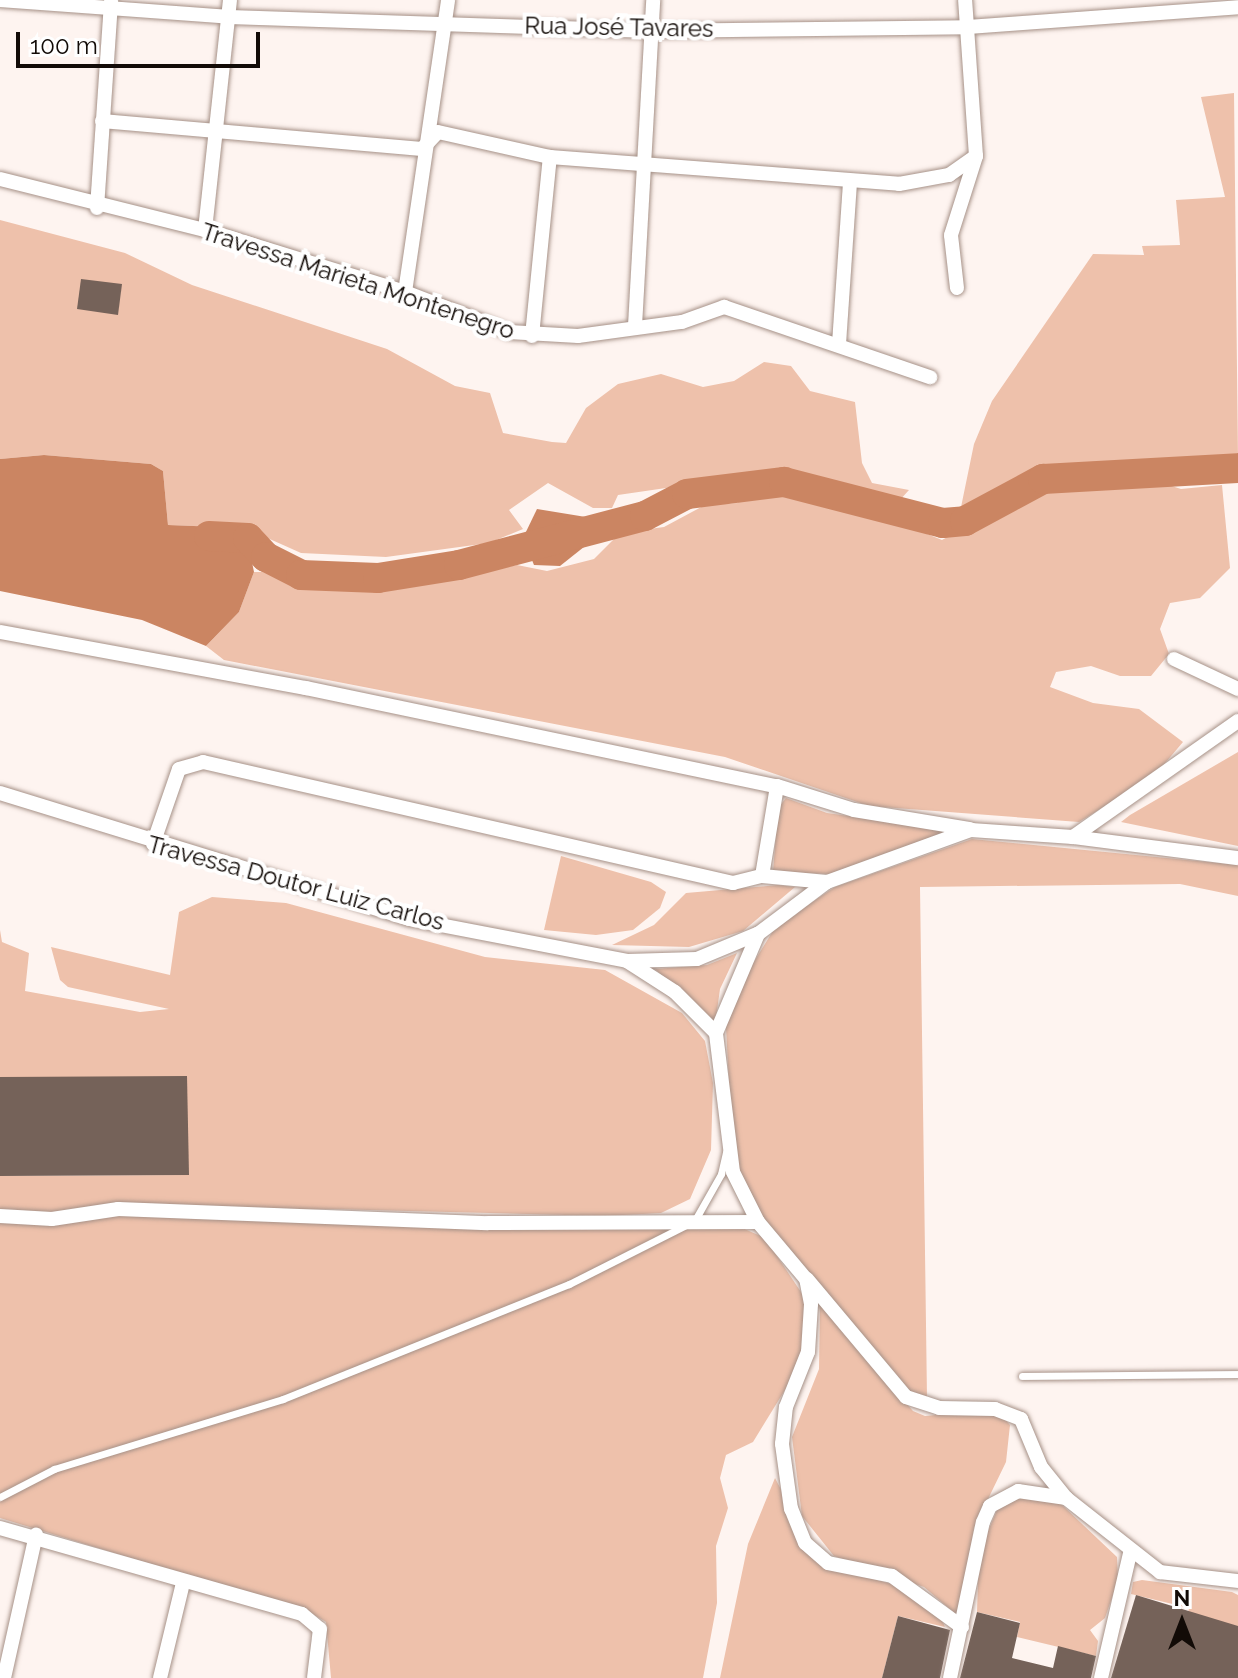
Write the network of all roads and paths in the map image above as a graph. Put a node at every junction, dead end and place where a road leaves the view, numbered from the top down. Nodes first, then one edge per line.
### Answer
1 (0, 0) edge
2 (230, 0) edge
3 (347, 0) edge
4 (448, 0) edge
5 (653, 0) edge
6 (965, 0) edge
7 (110, 5) edge
8 (1238, 7) edge
9 (345, 16) junction
10 (229, 17) junction
11 (444, 23) junction
12 (968, 27) junction
13 (651, 31) junction
14 (102, 121) junction
15 (216, 126) junction
16 (422, 149) junction
17 (976, 156) junction
18 (550, 157) junction
19 (648, 163) junction
20 (0, 179) edge
21 (850, 181) junction
22 (97, 208) junction
23 (205, 230) junction
24 (957, 288) dead end
25 (405, 292) junction
26 (635, 326) junction
27 (532, 336) junction
28 (839, 344) junction
29 (930, 377) dead end
30 (0, 632) edge
31 (1174, 659) dead end
32 (1238, 689) edge
33 (1238, 721) edge
34 (777, 786) junction
35 (0, 793) edge
36 (971, 830) junction
37 (1073, 837) junction
38 (153, 844) junction
39 (1238, 858) edge
40 (762, 876) junction
41 (827, 882) junction
42 (758, 934) junction
43 (627, 961) junction
44 (716, 1033) junction
45 (727, 1149) junction
46 (0, 1216) edge
47 (699, 1217) junction
48 (758, 1222) junction
49 (806, 1279) junction
50 (1238, 1374) edge
51 (1022, 1376) dead end
52 (0, 1497) edge
53 (1066, 1498) junction
54 (0, 1528) edge
55 (36, 1535) junction
56 (1130, 1553) junction
57 (1236, 1582) edge
58 (183, 1583) junction
59 (962, 1627) junction
60 (4, 1678) edge
61 (160, 1678) edge
62 (314, 1678) edge
63 (950, 1678) edge
64 (1101, 1678) edge

1 - 7 street, Rua José Tavares
2 - 10 street
3 - 9 street
4 - 11 street
5 - 13 street
6 - 12 street
7 - 10 street, Rua José Tavares
7 - 14 street
8 - 12 street, Rua José Tavares
9 - 10 street, Rua José Tavares
9 - 11 street, Rua José Tavares
10 - 15 street
11 - 13 street, Rua José Tavares
11 - 16 street
12 - 13 street, Rua José Tavares
12 - 17 street
13 - 19 street
14 - 15 street
14 - 22 street
15 - 16 street
15 - 23 street
16 - 18 street
16 - 25 street
17 - 21 street
17 - 24 street
18 - 19 street
18 - 27 street
19 - 21 street
19 - 26 street
20 - 22 street, Travessa Marieta Montenegro
21 - 28 street
22 - 23 street, Travessa Marieta Montenegro
23 - 25 street, Travessa Marieta Montenegro
25 - 27 street, Travessa Marieta Montenegro
26 - 27 street, Travessa Marieta Montenegro
26 - 28 street, Travessa Marieta Montenegro
28 - 29 street, Travessa Marieta Montenegro
30 - 34 street
31 - 32 street
33 - 37 street
34 - 36 street
34 - 40 street
35 - 38 street, Travessa Doutor Luiz Carlos
36 - 37 street
36 - 41 street
37 - 39 street
38 - 40 street
38 - 43 street, Travessa Doutor Luiz Carlos
40 - 41 street
41 - 42 street
42 - 43 street
42 - 44 street
43 - 44 street
44 - 45 street
45 - 47 lane
45 - 48 street
46 - 47 street
47 - 48 street
47 - 52 lane
48 - 49 street
49 - 53 street
49 - 59 street
50 - 51 lane
53 - 56 street
53 - 59 street
54 - 55 street
55 - 58 street
55 - 60 street
56 - 57 street
56 - 64 street
58 - 61 street
58 - 62 street
59 - 63 street

